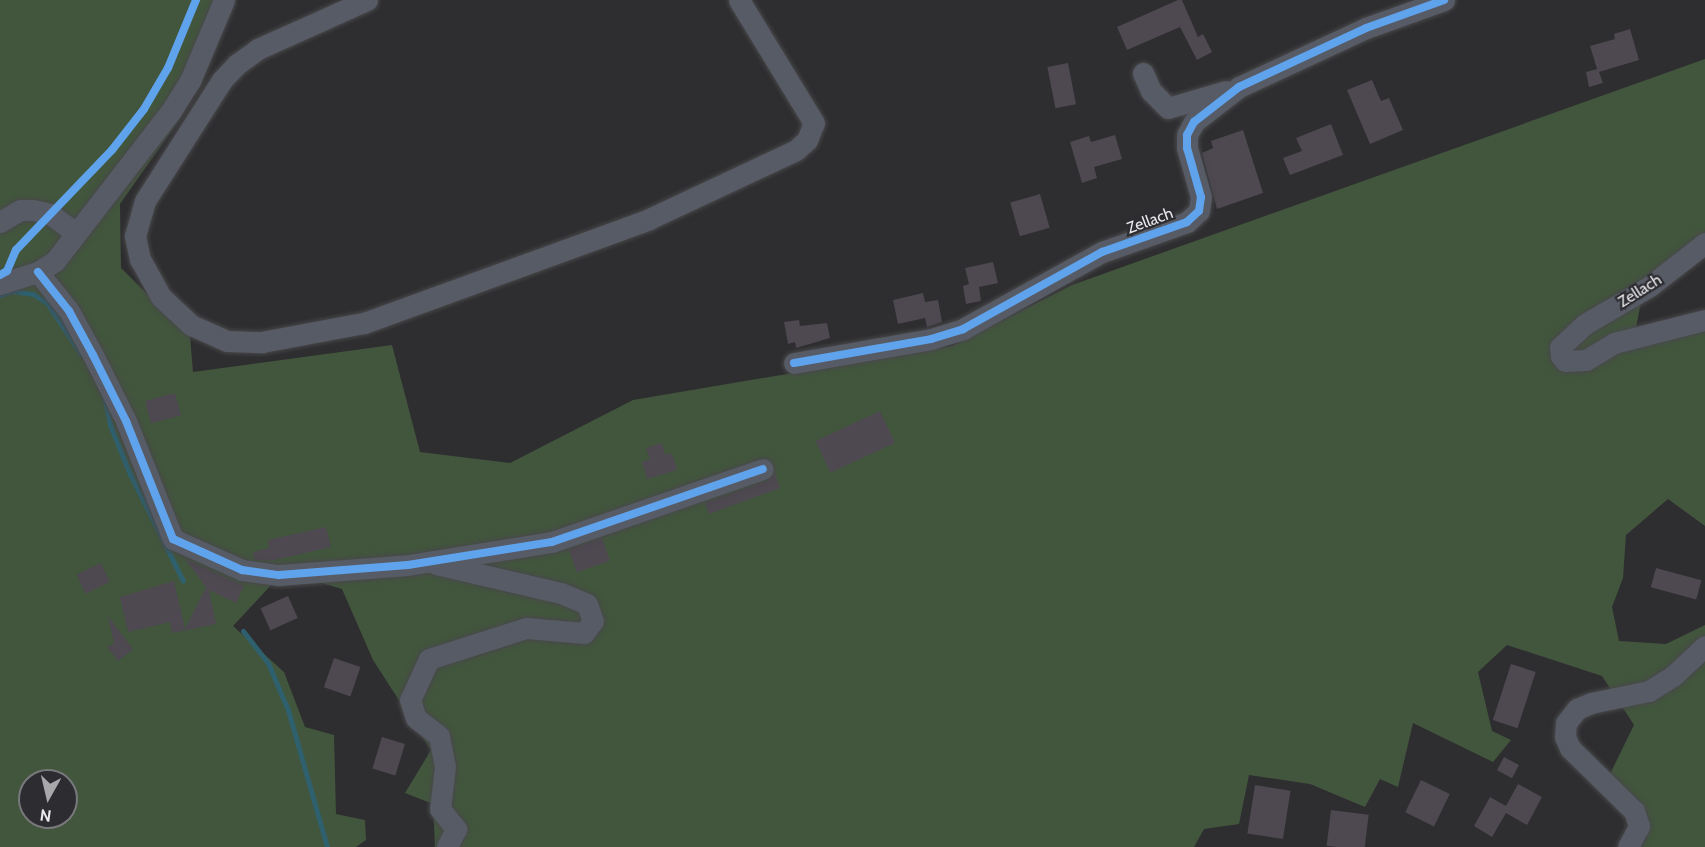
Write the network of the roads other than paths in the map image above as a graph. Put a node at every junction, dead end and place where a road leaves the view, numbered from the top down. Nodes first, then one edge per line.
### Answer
1 (224, 0) edge
2 (367, 0) edge
3 (739, 0) edge
4 (1444, 0) edge
5 (1143, 73) dead end
6 (1239, 87) junction
7 (0, 222) edge
8 (76, 233) junction
9 (1705, 243) edge
10 (38, 272) junction
11 (0, 284) edge
12 (1705, 320) edge
13 (794, 363) dead end
14 (763, 469) dead end
15 (427, 562) junction
16 (1705, 646) edge
17 (447, 847) edge
18 (1628, 847) edge

1 - 8 street
2 - 3 street
4 - 6 street, Zellach
5 - 6 street
6 - 13 street, Zellach
7 - 8 street
8 - 10 street
9 - 12 street, Zellach
10 - 11 street
10 - 15 street
14 - 15 street
15 - 17 street
16 - 18 street

